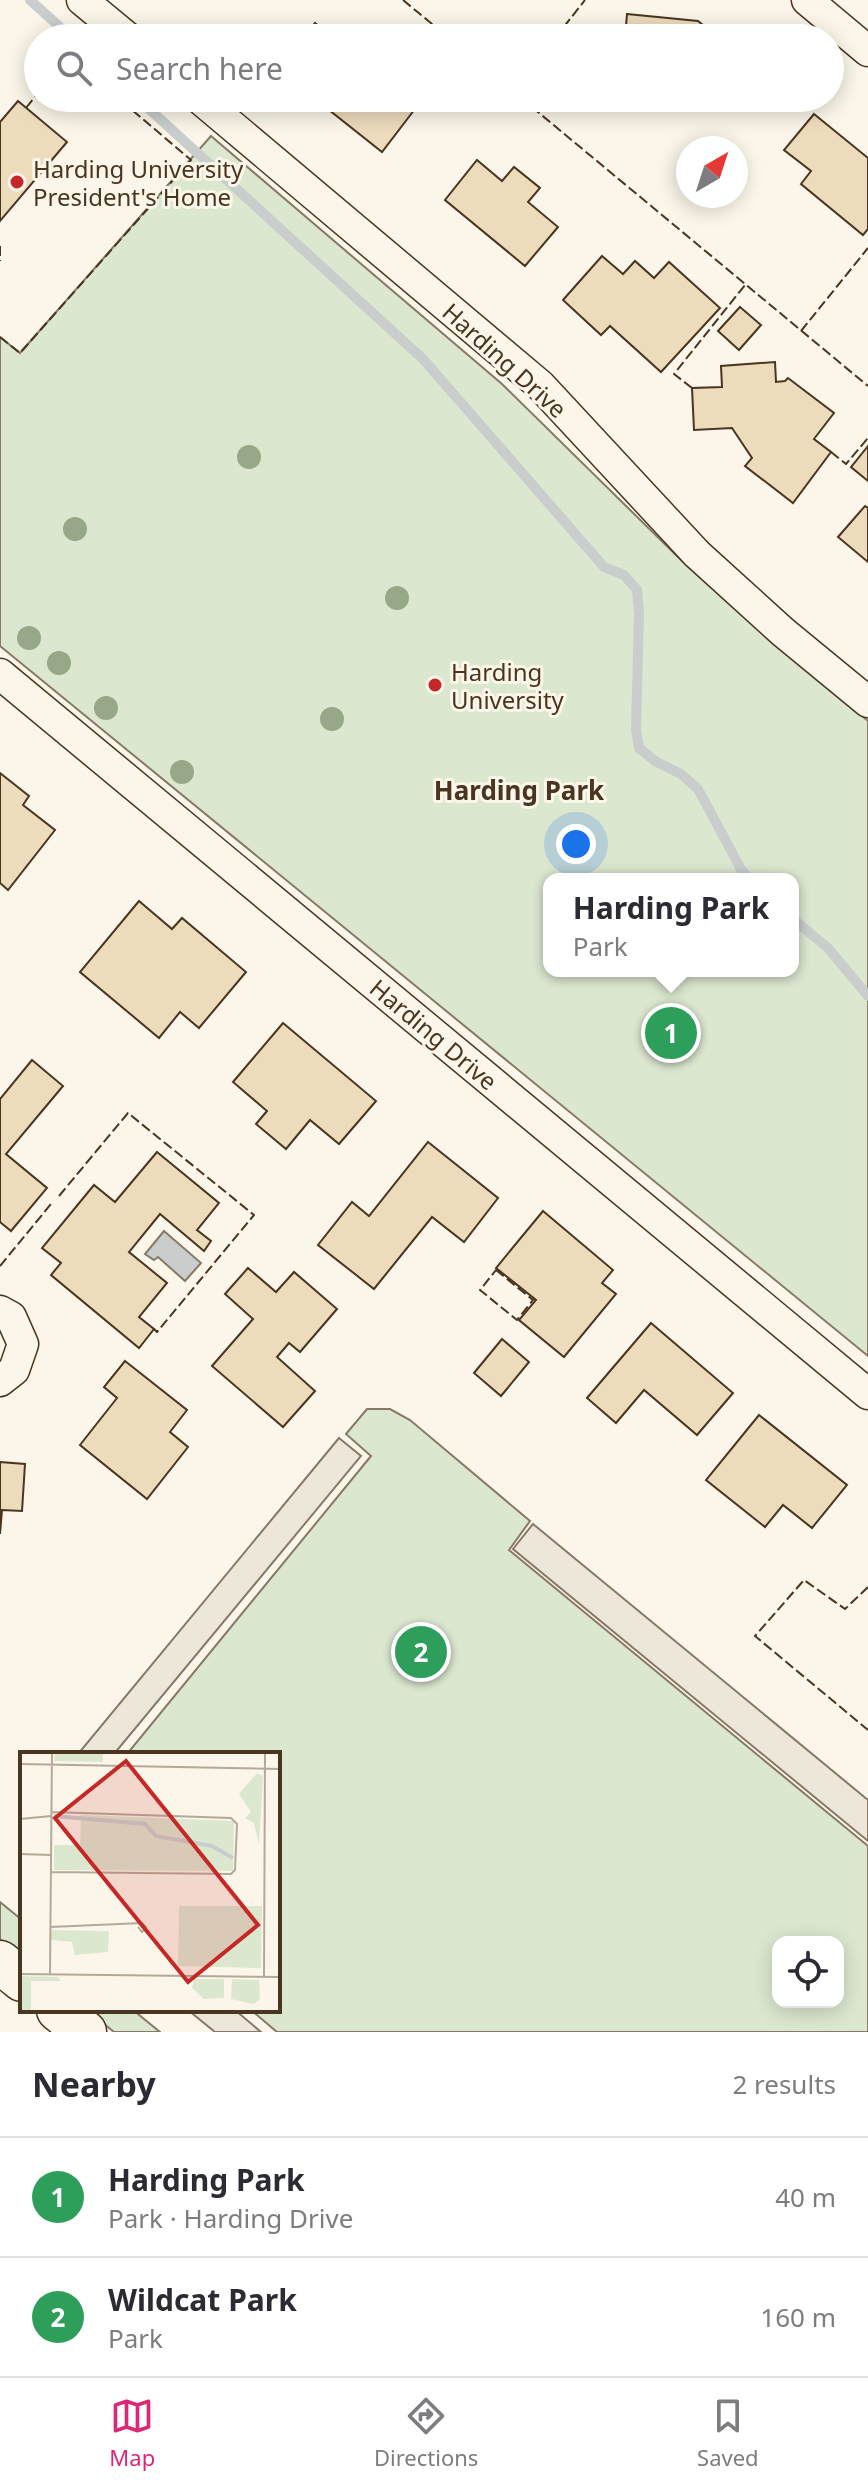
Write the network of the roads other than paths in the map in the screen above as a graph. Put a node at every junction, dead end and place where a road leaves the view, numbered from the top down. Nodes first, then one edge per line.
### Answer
1 (82, 0) edge
2 (807, 0) edge
3 (111, 24) edge
4 (836, 24) edge
5 (844, 31) edge
6 (868, 51) edge
7 (216, 112) edge
8 (0, 674) edge
9 (868, 702) edge
10 (0, 1311) edge
11 (0, 1381) edge
12 (868, 1394) edge
13 (0, 1962) edge
14 (20, 1978) edge
15 (60, 2012) edge
16 (85, 2032) edge

1 - 3 street
2 - 4 street
5 - 6 street
7 - 9 street, Harding Drive
8 - 12 street, Harding Drive
10 - 11 street
13 - 14 street
15 - 16 street

